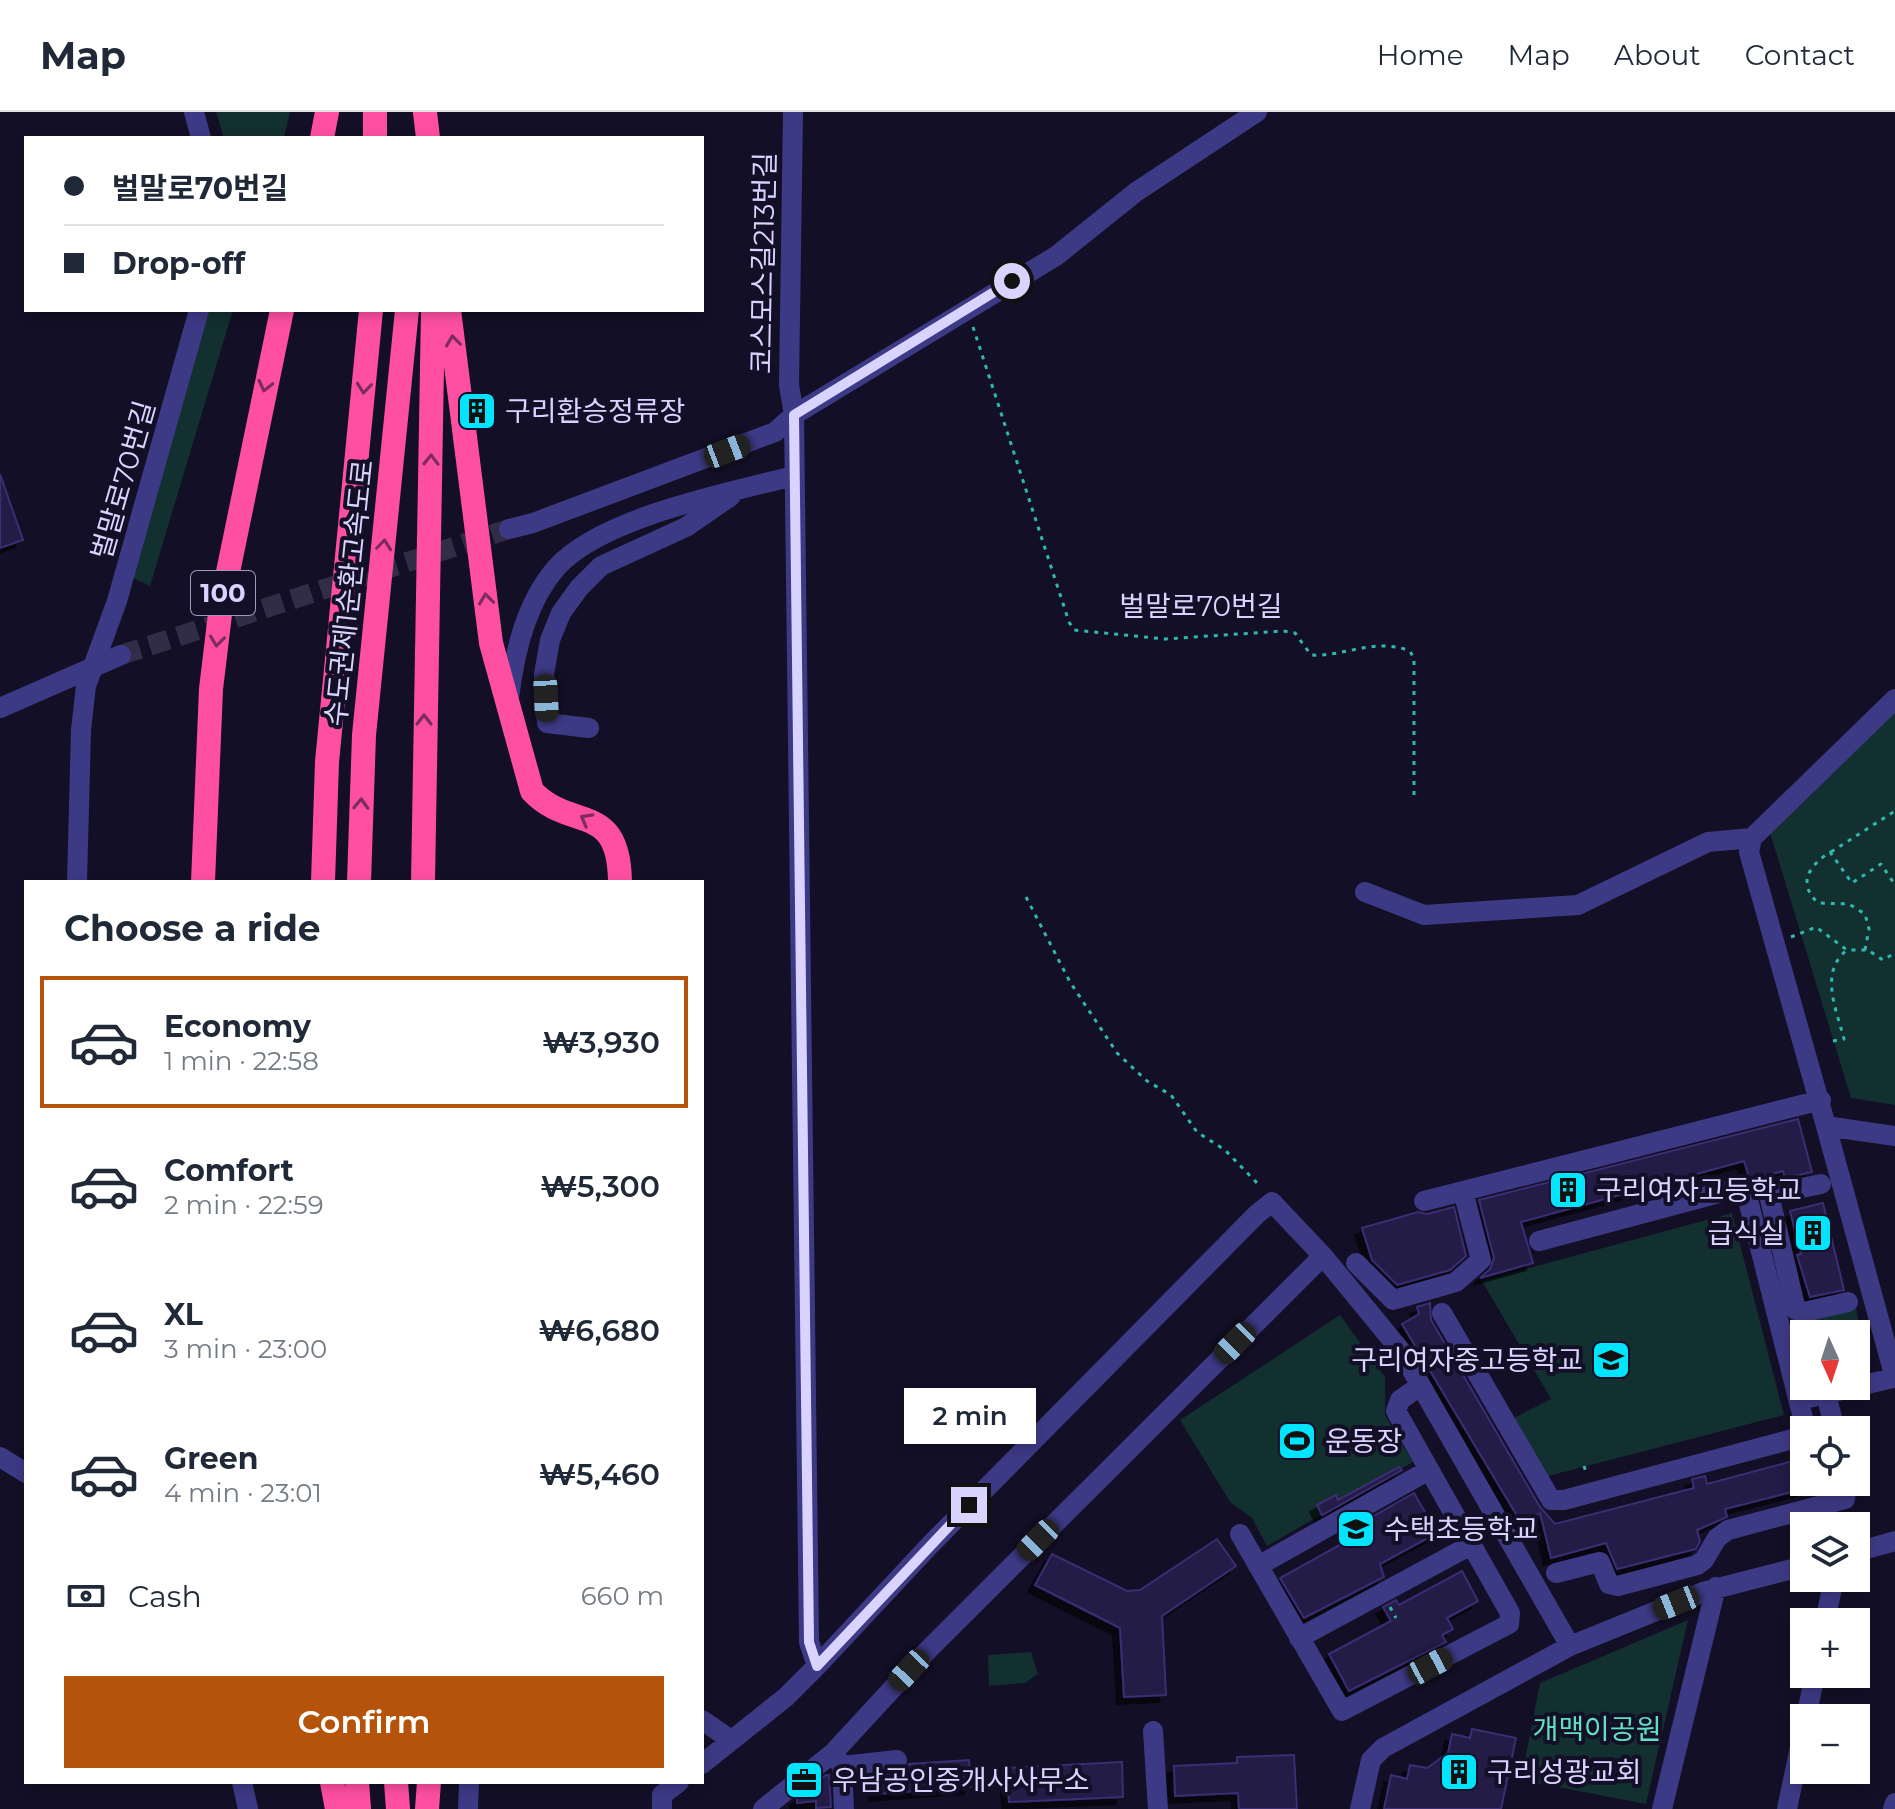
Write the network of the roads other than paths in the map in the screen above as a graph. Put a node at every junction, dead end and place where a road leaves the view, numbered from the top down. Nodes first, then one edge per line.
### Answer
1 (194, 112) edge
2 (327, 112) edge
3 (375, 112) edge
4 (411, 112) edge
5 (418, 112) edge
6 (425, 112) edge
7 (793, 112) edge
8 (1257, 112) edge
9 (200, 136) edge
10 (322, 136) edge
11 (375, 136) edge
12 (412, 136) edge
13 (420, 136) edge
14 (428, 136) edge
15 (198, 312) edge
16 (282, 312) edge
17 (371, 312) edge
18 (407, 312) edge
19 (433, 312) edge
20 (449, 312) edge
21 (794, 415) junction
22 (794, 476) junction
23 (741, 489) junction
24 (509, 529) tunnel mouth
25 (121, 655) tunnel mouth
26 (95, 663) junction
27 (1895, 699) edge
28 (508, 703) junction
29 (0, 708) edge
30 (589, 728) dead end
31 (1752, 838) junction
32 (77, 880) edge
33 (203, 880) edge
34 (323, 880) edge
35 (359, 880) edge
36 (423, 880) edge
37 (620, 880) edge
38 (1365, 892) dead end
39 (1821, 1100) junction
40 (1826, 1126) junction
41 (1895, 1136) edge
42 (1821, 1184) dead end
43 (1463, 1191) junction
44 (1424, 1201) dead end
45 (1539, 1241) dead end
46 (1323, 1256) junction
47 (1356, 1263) dead end
48 (1779, 1278) junction
49 (1848, 1302) dead end
50 (1442, 1313) dead end
51 (1790, 1342) edge
52 (1894, 1378) edge
53 (1870, 1384) edge
54 (1420, 1386) junction
55 (1800, 1400) edge
56 (1803, 1416) edge
57 (1790, 1440) edge
58 (0, 1457) edge
59 (1429, 1470) junction
60 (24, 1472) edge
61 (1845, 1496) edge
62 (1240, 1534) dead end
63 (1895, 1541) edge
64 (1471, 1545) junction
65 (1870, 1550) edge
66 (1870, 1556) edge
67 (1895, 1558) edge
68 (1258, 1566) junction
69 (1790, 1569) edge
70 (1556, 1573) dead end
71 (1716, 1587) junction
72 (1299, 1638) junction
73 (1570, 1646) junction
74 (817, 1666) junction
75 (704, 1721) edge
76 (1153, 1731) dead end
77 (731, 1740) junction
78 (838, 1759) junction
79 (897, 1760) dead end
80 (704, 1762) edge
81 (242, 1784) edge
82 (332, 1784) edge
83 (357, 1784) edge
84 (396, 1784) edge
85 (415, 1784) edge
86 (429, 1784) edge
87 (469, 1784) edge
88 (676, 1784) edge
89 (1792, 1784) edge
90 (1895, 1803) edge
91 (248, 1809) edge
92 (337, 1809) edge
93 (359, 1809) edge
94 (398, 1809) edge
95 (414, 1809) edge
96 (427, 1809) edge
97 (468, 1809) edge
98 (662, 1809) edge
99 (763, 1809) edge
100 (844, 1809) edge
101 (1158, 1809) edge
102 (1360, 1809) edge
103 (1662, 1809) edge
104 (1787, 1809) edge
105 (1893, 1809) edge

1 - 9 street
2 - 10 highway
3 - 11 highway
4 - 12 highway
5 - 13 highway
6 - 14 highway
7 - 21 street, 코스모스길213번길
8 - 21 street
15 - 26 street, 벌말로70번길
16 -> 33 highway, 100
17 -> 34 highway, 수도권제1순환고속도로
35 -> 18 highway, 수도권제1순환고속도로
36 -> 19 highway
28 -> 20 highway
21 - 22 street, 코스모스길213번길
21 - 24 street
22 - 23 street
22 - 74 street, 코스모스길213번길
23 - 28 street
23 - 30 street
25 - 26 street
26 - 29 street
26 - 32 street, 벌말로70번길
27 - 31 street
37 -> 28 highway
31 - 38 street
31 - 39 street
39 - 40 street
39 - 43 street
40 - 41 street
40 - 52 street
42 - 48 street
43 - 44 street
43 - 47 street
45 - 48 street
46 - 54 street
46 - 74 street
46 - 78 street
48 - 49 street
48 - 51 street
50 - 57 street
52 - 53 street
54 - 59 street
54 - 73 street
55 - 56 street
58 - 60 street
59 - 64 street
59 - 68 street
61 - 70 street
62 - 68 street
63 - 65 street
64 - 72 street
64 - 72 street
66 - 67 street
68 - 72 street
69 - 71 street
71 - 73 street
71 - 103 street
73 - 102 street
74 - 77 street
75 - 77 street
76 - 101 street
77 - 80 street
78 - 79 street
78 - 99 street
78 - 100 street
81 - 91 street
82 - 92 highway
83 - 93 highway
84 - 94 highway
85 - 95 highway
86 - 96 highway
87 - 97 street
88 - 98 street
89 - 104 street
90 - 105 street

